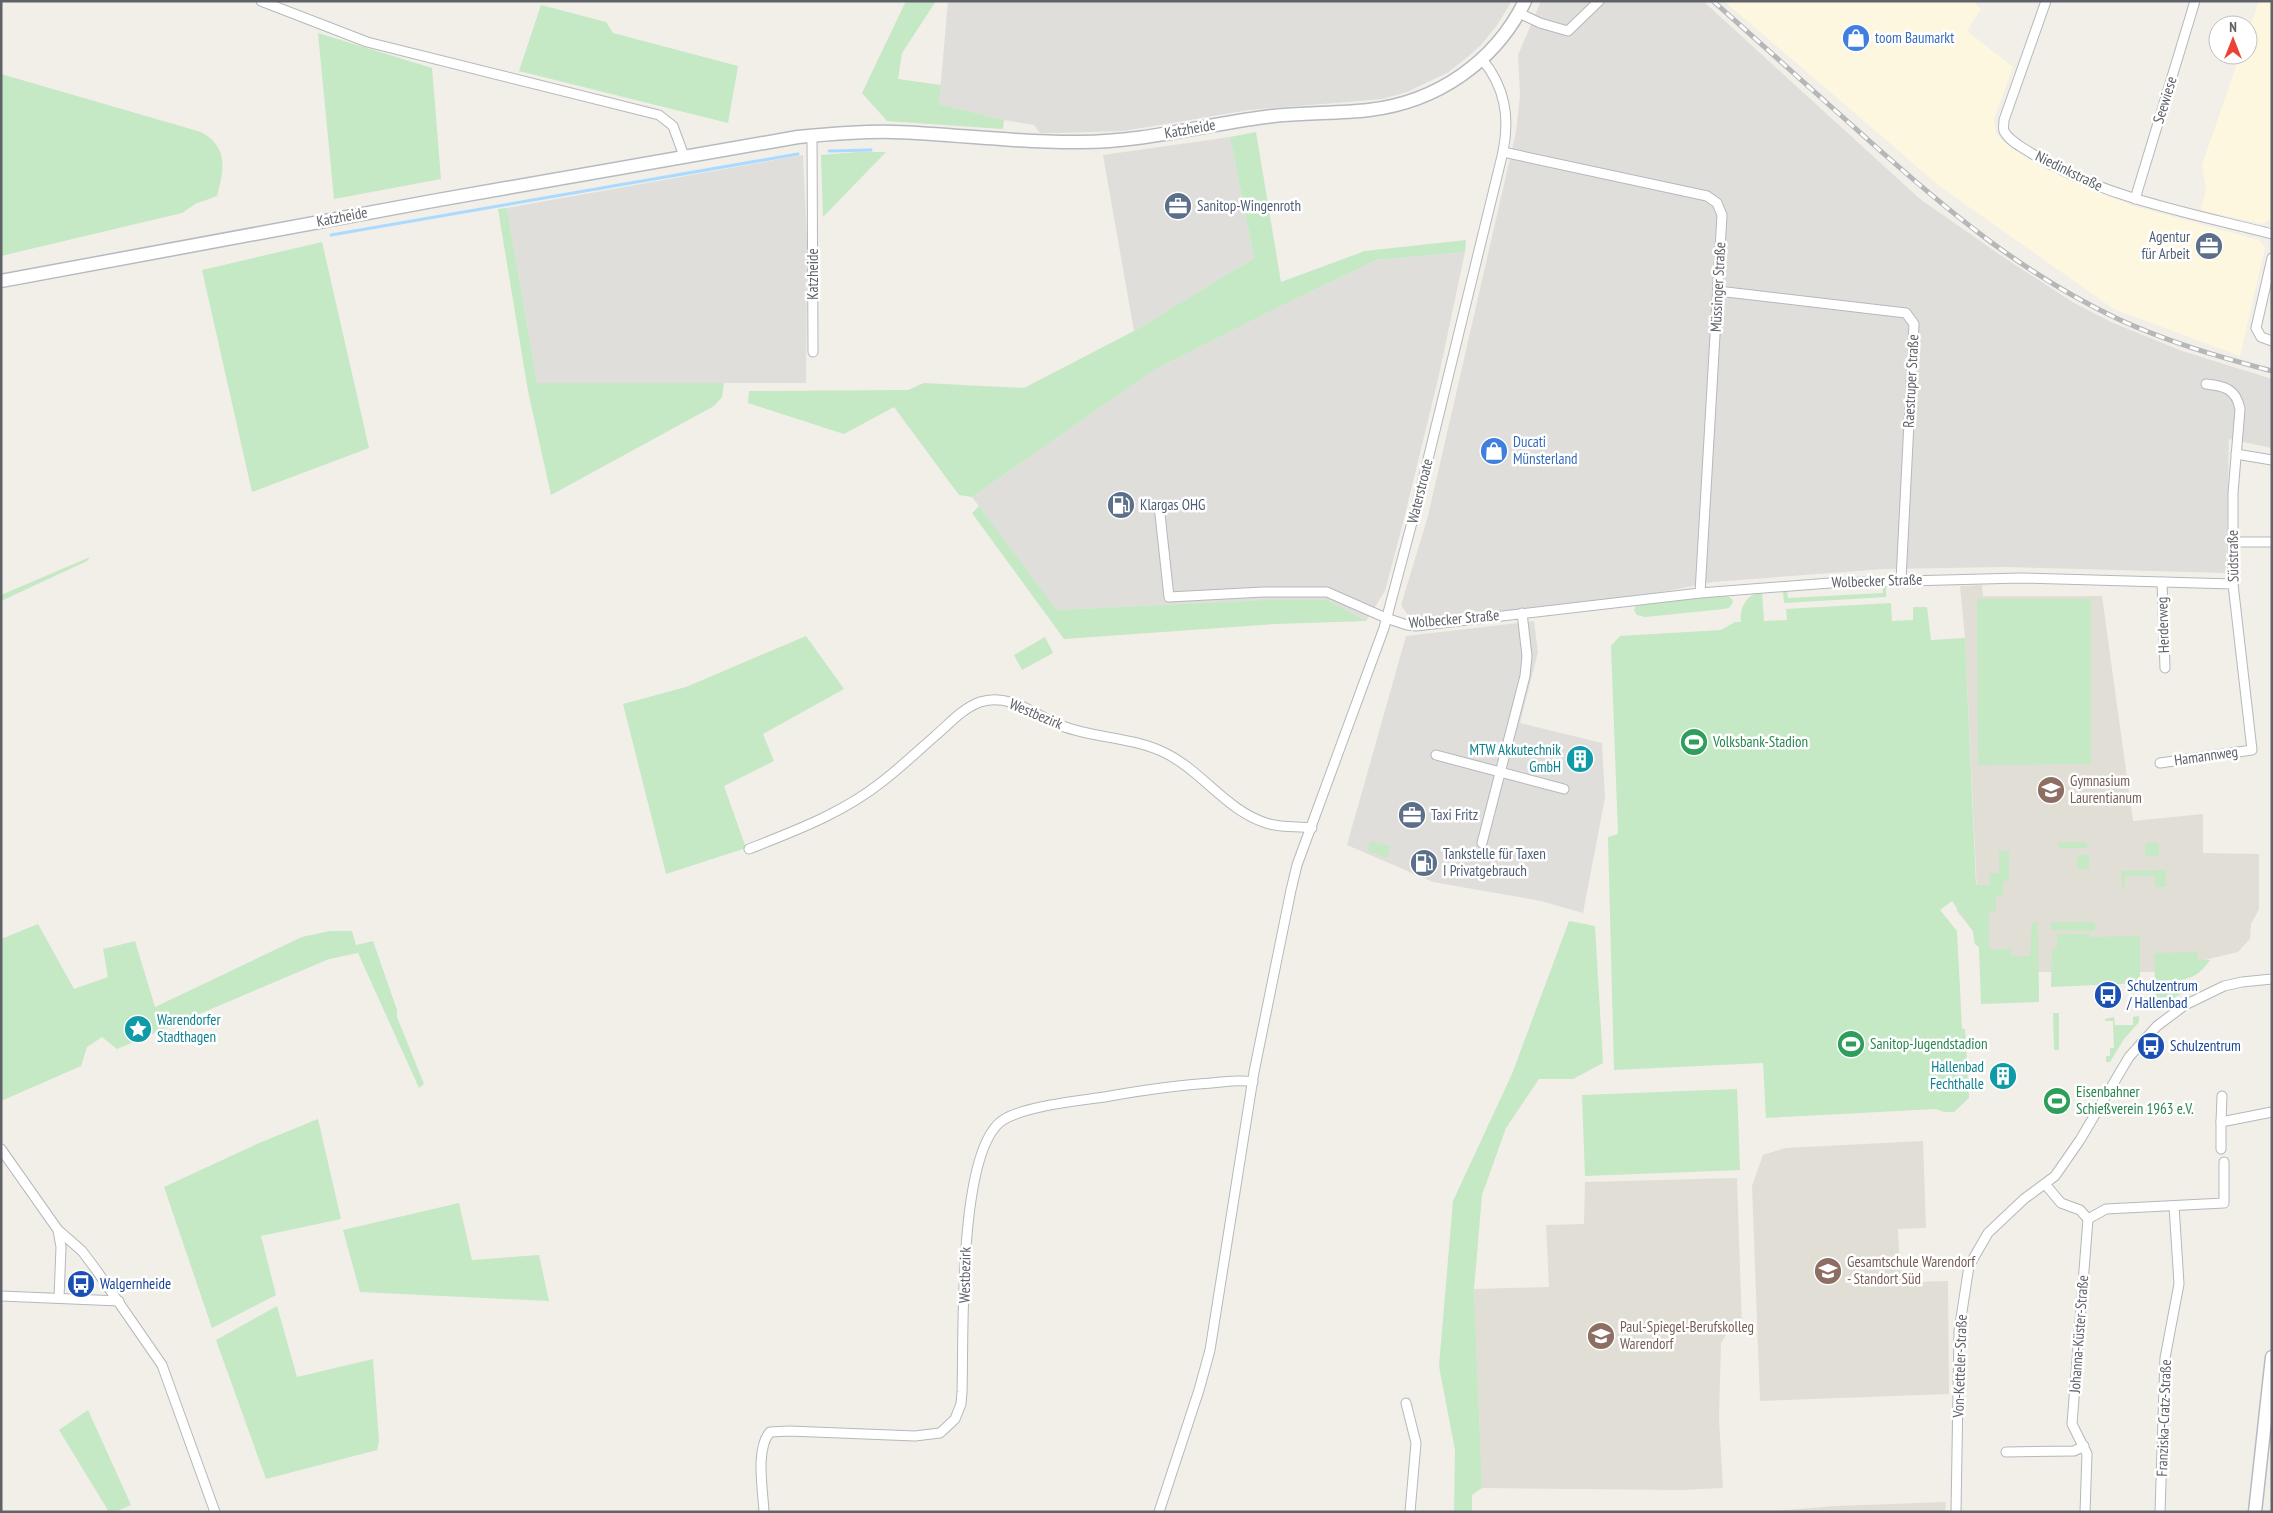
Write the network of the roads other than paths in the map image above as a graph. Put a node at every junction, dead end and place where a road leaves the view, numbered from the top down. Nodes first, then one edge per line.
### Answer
1 (260, 1) edge
2 (1599, 1) edge
3 (2046, 1) edge
4 (2195, 1) edge
5 (1522, 7) edge
6 (1482, 59) junction
7 (812, 136) junction
8 (1503, 152) junction
9 (684, 156) junction
10 (2135, 199) junction
11 (2272, 234) edge
12 (2272, 258) edge
13 (1, 281) edge
14 (1718, 291) junction
15 (2272, 341) edge
16 (813, 352) dead end
17 (2206, 384) dead end
18 (2236, 454) junction
19 (2272, 460) edge
20 (1159, 505) dead end
21 (2232, 542) junction
22 (2272, 542) edge
23 (1901, 580) junction
24 (2162, 582) junction
25 (2233, 584) junction
26 (1700, 593) junction
27 (1522, 613) junction
28 (1386, 618) junction
29 (2165, 668) dead end
30 (2252, 750) joint
31 (1436, 756) dead end
32 (2160, 763) dead end
33 (1500, 773) junction
34 (1564, 789) dead end
35 (1312, 828) junction
36 (1482, 843) dead end
37 (749, 849) dead end
38 (2272, 979) edge
39 (1253, 1082) junction
40 (2222, 1096) dead end
41 (2272, 1112) edge
42 (2221, 1122) junction
43 (2221, 1148) dead end
44 (1, 1150) edge
45 (2224, 1162) dead end
46 (2045, 1184) junction
47 (2174, 1206) junction
48 (2088, 1219) junction
49 (58, 1230) junction
50 (1, 1296) edge
51 (58, 1298) junction
52 (119, 1301) junction
53 (2272, 1357) edge
54 (1406, 1403) dead end
55 (2084, 1446) junction
56 (2006, 1452) dead end
57 (215, 1512) edge
58 (764, 1512) edge
59 (1159, 1512) edge
60 (1410, 1512) edge
61 (1956, 1512) edge
62 (2085, 1512) edge
63 (2160, 1512) edge
64 (2255, 1512) edge

1 - 9 street
2 - 5 street
3 - 10 street, Niedinkstraße
4 - 10 street, Seewiese
5 - 6 street, Katzheide
6 - 7 street, Katzheide
6 - 8 street, Waterstroate
7 - 9 street, Katzheide
7 - 16 street, Katzheide
8 - 14 street, Müssinger Straße
8 - 28 street, Waterstroate
9 - 13 street, Katzheide
10 - 11 street, Niedinkstraße
12 - 15 street
14 - 23 street, Raestruper Straße
14 - 26 street, Müssinger Straße
17 - 18 street, Südstraße
18 - 19 street
18 - 21 street, Südstraße
20 - 28 street
21 - 22 street
21 - 25 street, Südstraße
23 - 24 street, Wolbecker Straße
23 - 26 street, Wolbecker Straße
24 - 25 street, Wolbecker Straße
24 - 29 street, Herderweg
25 - 30 street, Südstraße
26 - 27 street, Wolbecker Straße
27 - 28 street, Wolbecker Straße
27 - 33 street
28 - 35 street
30 - 32 street, Hamannweg
31 - 33 street
33 - 34 street
33 - 36 street
35 - 37 street, Westbezirk
35 - 39 street
38 - 46 street, Von-Ketteler-Straße
39 - 58 street, Westbezirk
39 - 59 street
40 - 42 street
41 - 42 street
42 - 43 street
44 - 49 street
45 - 47 street
46 - 48 street
46 - 61 street, Von-Ketteler-Straße
47 - 48 street
47 - 63 street, Franziska-Cratz-Straße
48 - 55 street, Johanna-Küster-Straße
49 - 51 street
49 - 52 street
50 - 51 street
51 - 52 street
52 - 57 street
53 - 64 street
54 - 60 street
55 - 56 street
55 - 62 street, Johanna-Küster-Straße

